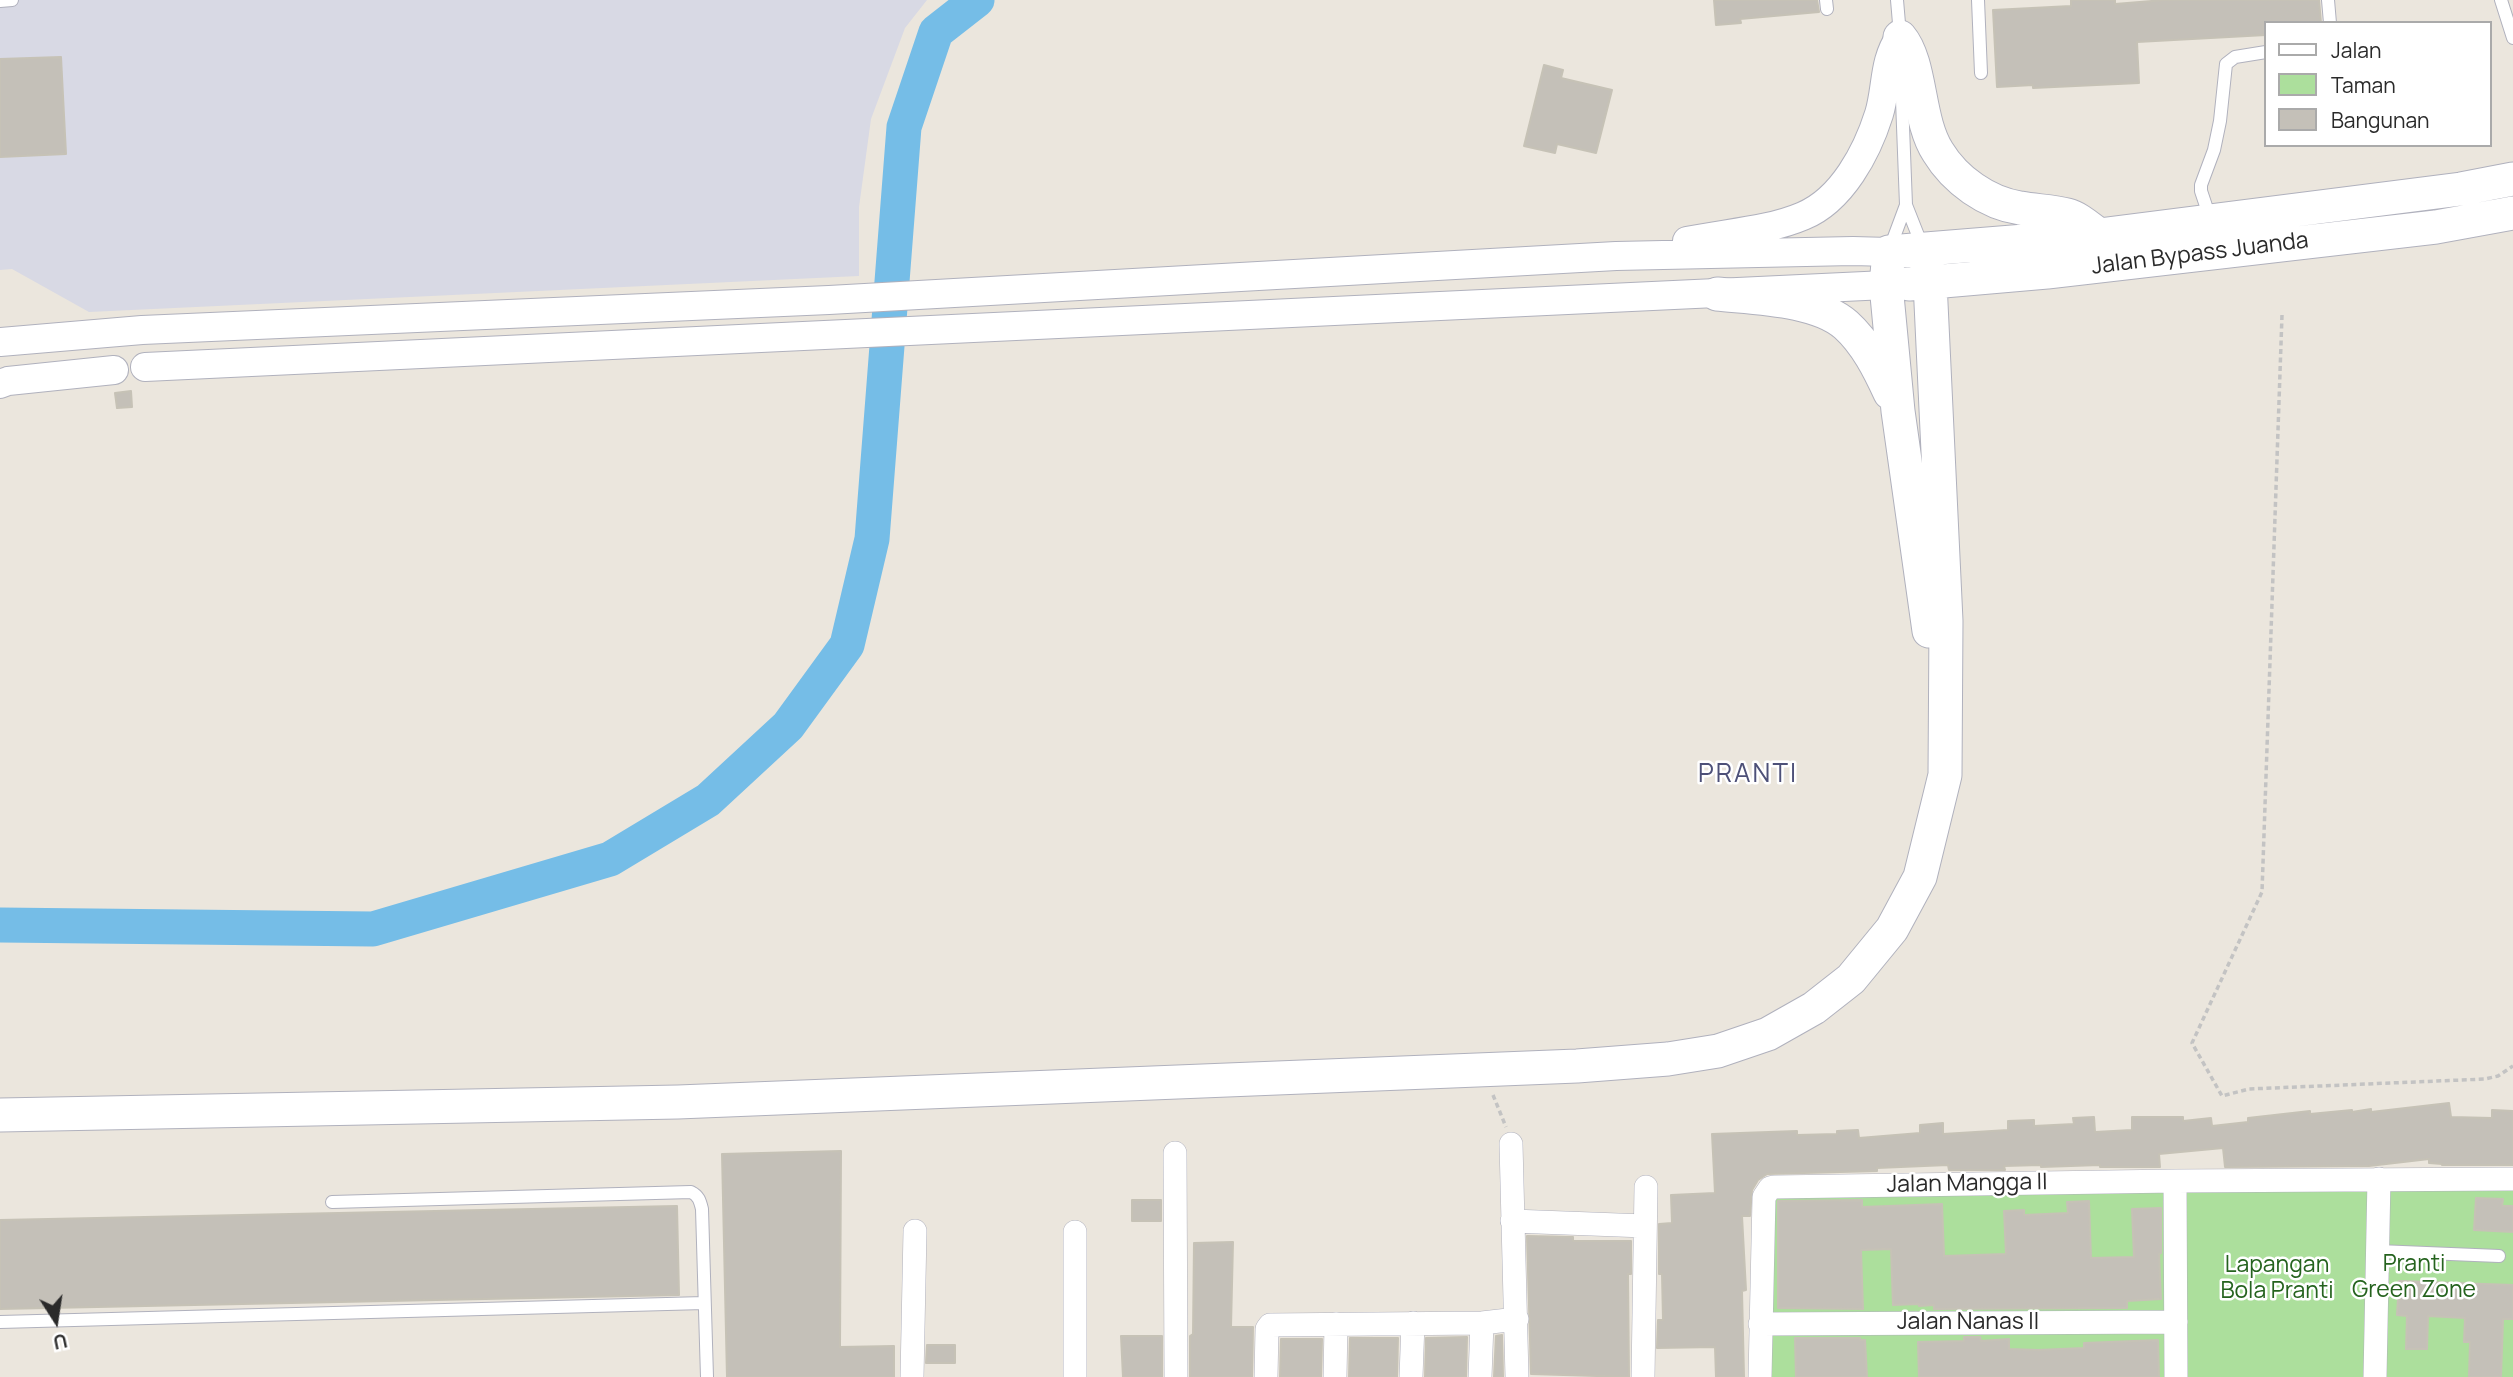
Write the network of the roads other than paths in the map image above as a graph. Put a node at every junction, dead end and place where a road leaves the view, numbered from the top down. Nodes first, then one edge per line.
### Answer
1 (12, 0) edge
2 (1897, 0) edge
3 (1978, 0) edge
4 (2328, 0) edge
5 (2501, 0) edge
6 (0, 1) edge
7 (2330, 21) edge
8 (1900, 37) junction
9 (2513, 38) edge
10 (2264, 52) edge
11 (1981, 73) dead end
12 (2513, 179) edge
13 (1906, 205) junction
14 (2513, 213) edge
15 (2211, 219) junction
16 (2099, 235) junction
17 (1924, 250) junction
18 (1889, 252) junction
19 (1616, 256) junction
20 (1930, 282) junction
21 (1886, 285) junction
22 (1717, 294) junction
23 (2, 343) edge
24 (145, 367) dead end
25 (114, 370) dead end
26 (4, 383) edge
27 (1898, 411) junction
28 (1946, 679) junction
29 (0, 1115) edge
30 (1511, 1144) road end
31 (1175, 1153) dead end
32 (2513, 1179) edge
33 (2379, 1180) junction
34 (2175, 1181) junction
35 (1646, 1187) dead end
36 (332, 1202) dead end
37 (1512, 1221) junction
38 (1645, 1226) junction
39 (915, 1231) dead end
40 (1075, 1232) dead end
41 (2378, 1251) junction
42 (2499, 1256) dead end
43 (704, 1303) junction
44 (1517, 1319) junction
45 (0, 1322) edge
46 (2176, 1322) junction
47 (1413, 1323) junction
48 (1482, 1323) junction
49 (1336, 1324) junction
50 (1760, 1324) junction
51 (707, 1377) edge
52 (912, 1377) edge
53 (1075, 1377) edge
54 (1176, 1377) edge
55 (1266, 1377) edge
56 (1335, 1377) edge
57 (1412, 1377) edge
58 (1479, 1377) edge
59 (1517, 1377) edge
60 (1643, 1377) edge
61 (1760, 1377) edge
62 (2176, 1377) edge
63 (2375, 1377) edge

1 - 6 lane
2 - 8 lane
3 - 11 lane
4 - 7 lane
5 - 9 lane
8 - 13 lane
8 - 16 main road
8 - 19 street
10 - 15 lane
12 - 15 main road, Jalan Bypass Juanda
13 - 17 lane
13 - 18 lane
14 - 20 main road, Jalan Bypass Juanda
15 - 16 main road, Jalan Bypass Juanda
16 - 17 main road, Jalan Bypass Juanda
17 - 18 main road, Jalan Bypass Juanda
17 - 20 main road
18 - 19 street
18 - 21 main road
19 - 23 street
20 - 21 main road, Jalan Bypass Juanda
20 - 28 main road
21 - 22 street
21 - 27 main road
22 - 24 street
22 - 27 main road
23 - 26 street
25 - 26 street
27 - 28 main road
28 - 29 main road
30 - 37 street
31 - 54 street
32 - 33 street, Jalan Mangga II
33 - 34 street, Jalan Mangga II
33 - 41 street
34 - 46 street
34 - 50 street, Jalan Mangga II
35 - 38 street
36 - 43 lane
37 - 38 street
37 - 44 street
38 - 60 street
39 - 52 street
40 - 53 street
41 - 42 lane
41 - 63 street
43 - 45 lane
43 - 51 lane
44 - 48 street
44 - 59 street
46 - 50 street, Jalan Nanas II
46 - 62 street
47 - 48 street
47 - 49 street
47 - 57 street
48 - 58 street
49 - 55 street
49 - 56 street
50 - 61 street

